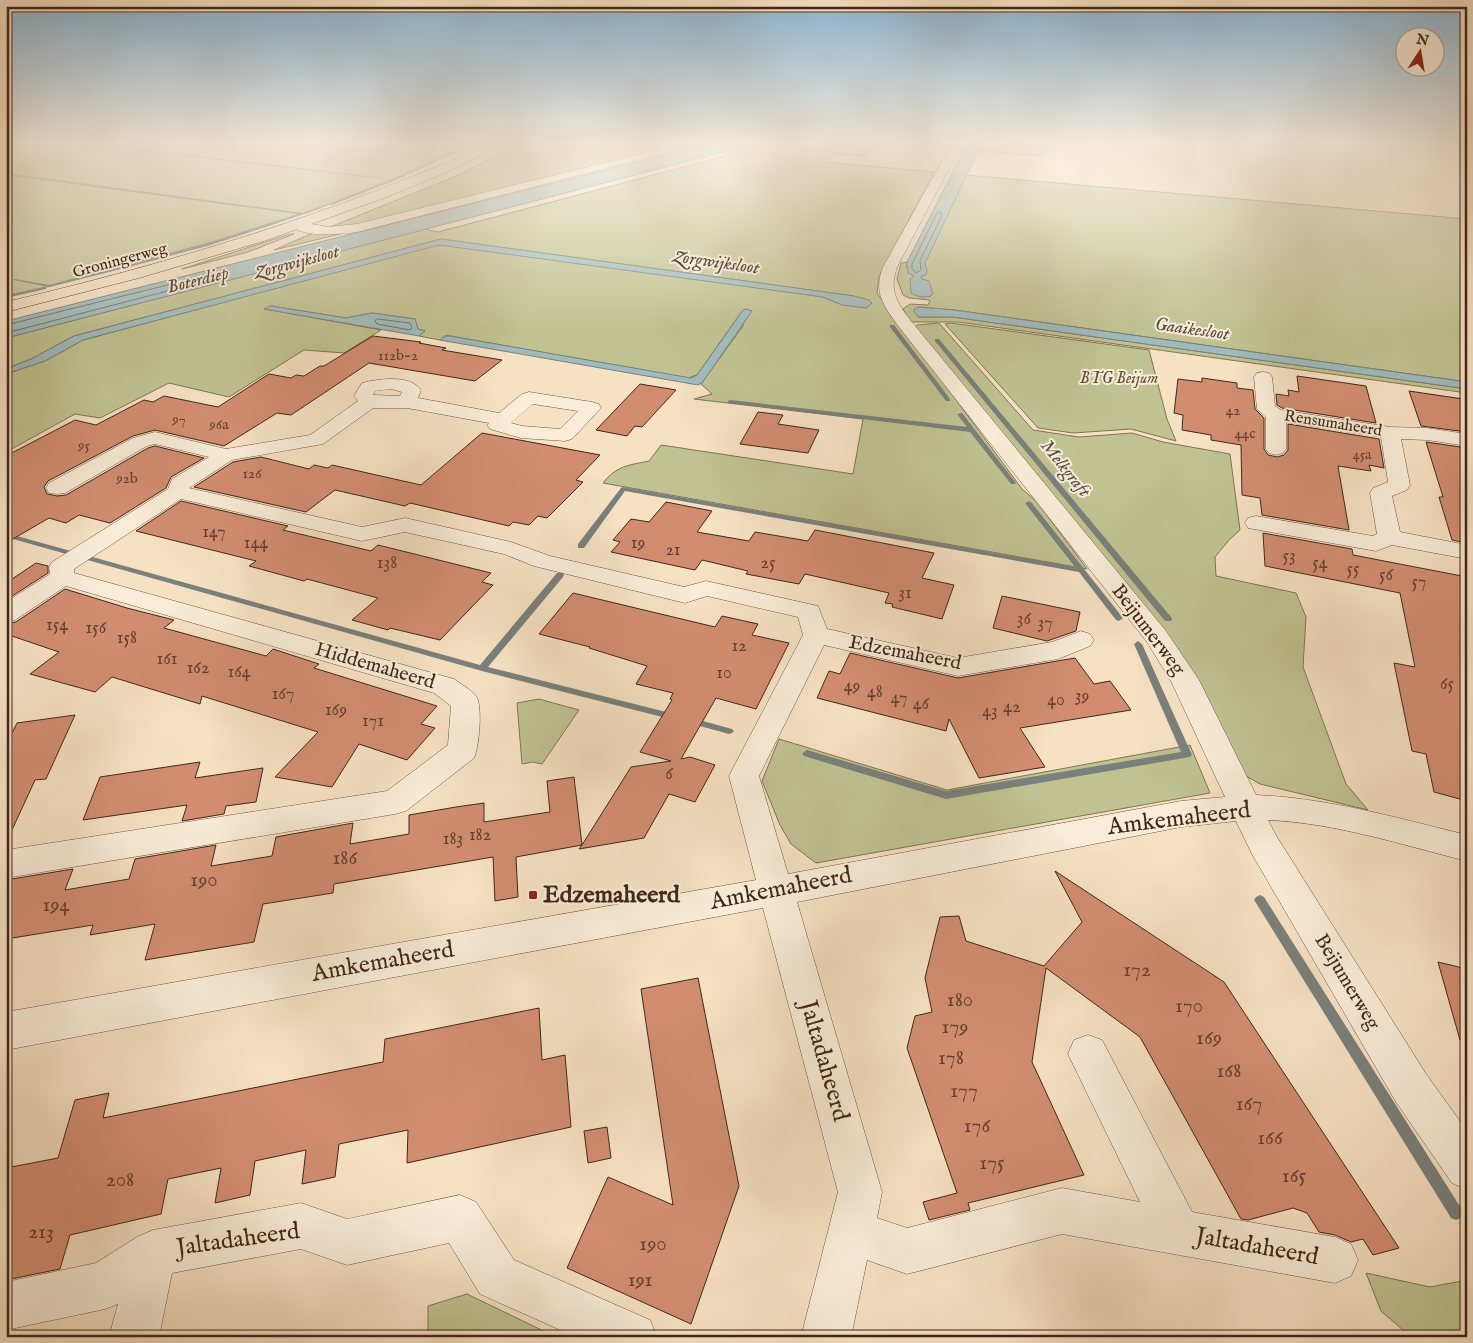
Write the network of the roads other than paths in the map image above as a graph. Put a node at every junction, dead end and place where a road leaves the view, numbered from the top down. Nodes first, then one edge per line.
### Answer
1 (356, 205) edge
2 (451, 205) edge
3 (923, 205) edge
4 (299, 226) junction
5 (6, 307) edge
6 (1264, 377) dead end
7 (1276, 415) junction
8 (503, 420) dead end
9 (1390, 433) junction
10 (1467, 440) edge
11 (1276, 449) dead end
12 (226, 455) junction
13 (58, 488) dead end
14 (177, 492) junction
15 (1256, 523) dead end
16 (1389, 537) junction
17 (1467, 552) edge
18 (62, 572) junction
19 (6, 614) edge
20 (816, 635) junction
21 (1081, 640) dead end
22 (1247, 807) junction
23 (1467, 848) edge
24 (6, 864) edge
25 (777, 891) junction
26 (6, 1031) edge
27 (1088, 1054) dead end
28 (1467, 1168) edge
29 (852, 1232) junction
30 (1179, 1233) junction
31 (153, 1253) junction
32 (1335, 1260) dead end
33 (6, 1306) edge
34 (134, 1337) edge
35 (633, 1337) edge
36 (826, 1337) edge

1 - 4 main road, Groningerweg
2 - 4 street
3 - 22 street, Beijumerweg
4 - 5 main road, Groningerweg
6 - 7 street, Rensumaheerd
7 - 9 street, Rensumaheerd
7 - 11 street, Rensumaheerd
8 - 12 street
9 - 10 street, Rensumaheerd
9 - 16 street, Rensumaheerd
12 - 13 street
12 - 14 street
14 - 18 street
14 - 20 street
15 - 16 street
16 - 17 street
18 - 19 street
18 - 24 street, Hiddemaheerd
20 - 21 street, Edzemaheerd
20 - 25 street
22 - 23 street, Amkemaheerd
22 - 25 street, Amkemaheerd
22 - 28 street, Beijumerweg
25 - 26 street, Amkemaheerd
25 - 29 street, Jaltadaheerd
27 - 30 street, Jaltadaheerd
29 - 30 street, Jaltadaheerd
29 - 36 street, Jaltadaheerd
30 - 32 street, Jaltadaheerd
31 - 33 street, Jaltadaheerd
31 - 34 street, Jaltadaheerd
31 - 35 street, Jaltadaheerd

